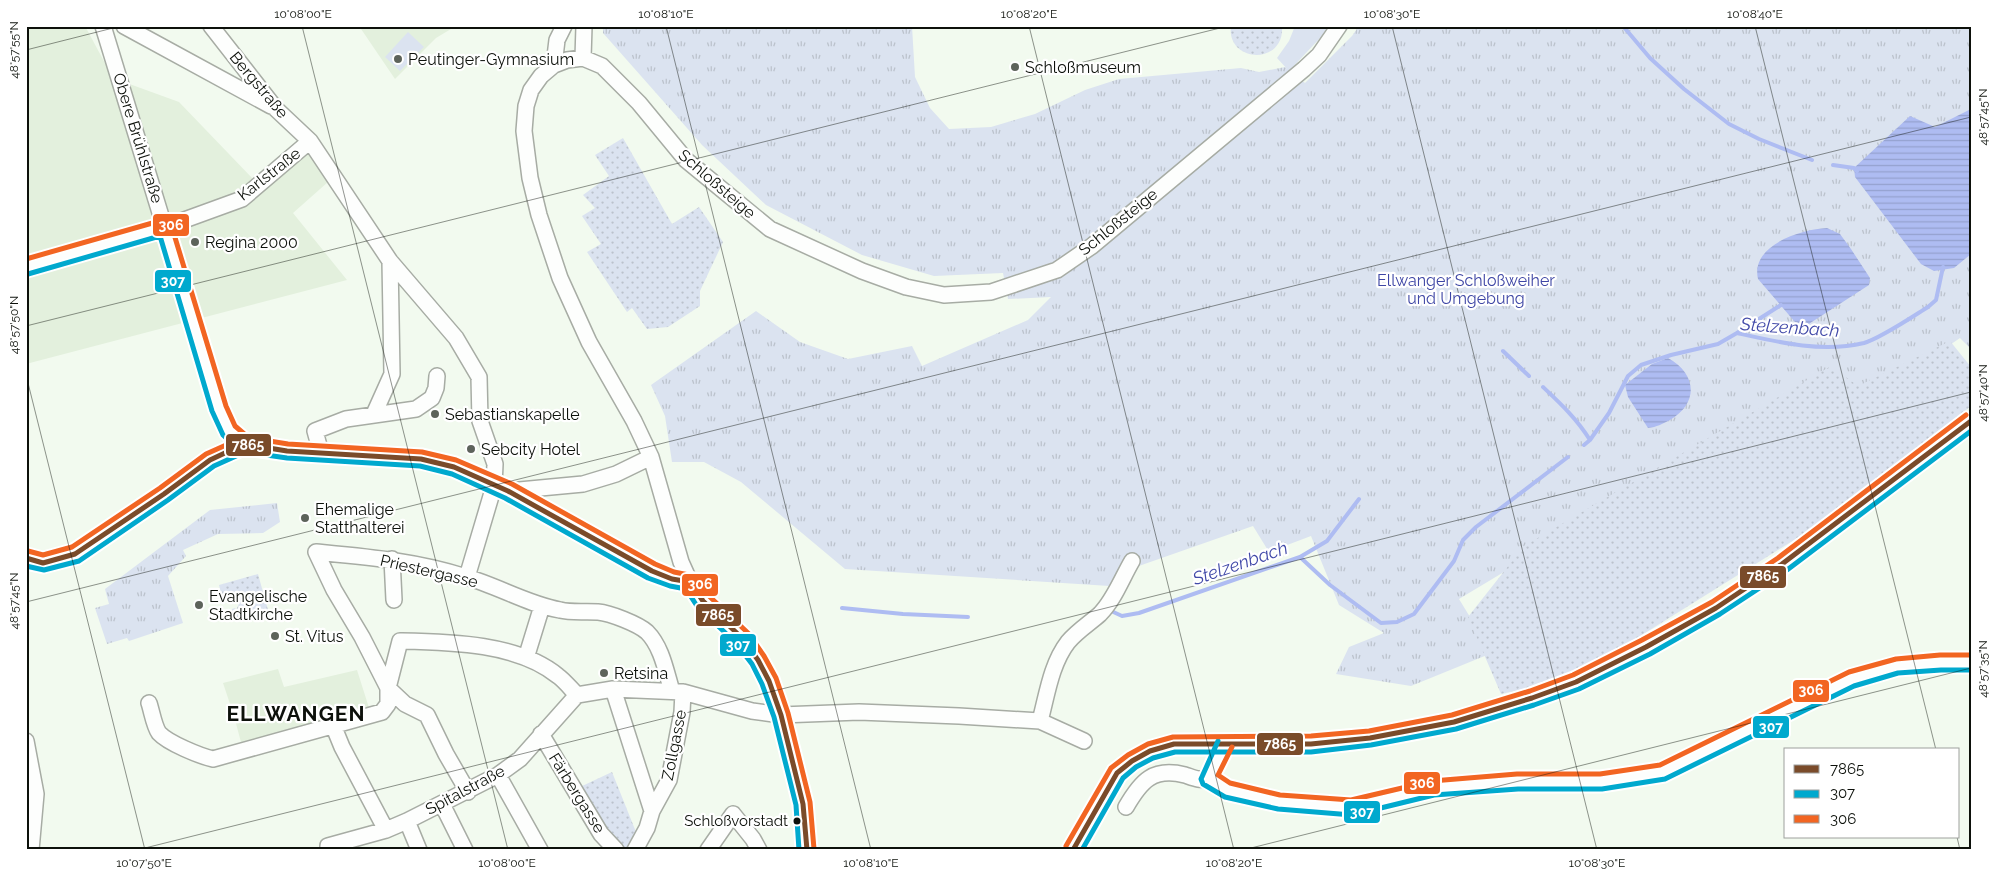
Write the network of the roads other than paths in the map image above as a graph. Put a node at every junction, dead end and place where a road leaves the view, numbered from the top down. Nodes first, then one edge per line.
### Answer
1 (103, 26) edge
2 (124, 26) edge
3 (211, 26) edge
4 (564, 26) edge
5 (584, 26) edge
6 (1339, 26) edge
7 (583, 58) junction
8 (554, 65) junction
9 (276, 109) junction
10 (310, 141) junction
11 (165, 227) junction
12 (390, 261) junction
13 (26, 267) edge
14 (437, 376) dead end
15 (374, 414) junction
16 (1971, 421) edge
17 (244, 444) junction
18 (321, 453) junction
19 (651, 457) junction
20 (501, 489) junction
21 (26, 558) edge
22 (392, 559) junction
23 (1132, 561) dead end
24 (467, 577) junction
25 (690, 582) junction
26 (394, 600) dead end
27 (542, 606) junction
28 (526, 658) junction
29 (1971, 663) edge
30 (388, 688) junction
31 (612, 689) junction
32 (678, 692) junction
33 (577, 695) junction
34 (148, 703) dead end
35 (781, 715) junction
36 (1040, 721) junction
37 (333, 724) junction
38 (542, 734) junction
39 (26, 741) edge
40 (1084, 742) dead end
41 (1225, 744) junction
42 (498, 775) junction
43 (1208, 778) junction
44 (468, 792) junction
45 (1103, 795) tunnel mouth
46 (442, 804) junction
47 (1126, 807) dead end
48 (652, 811) junction
49 (407, 821) junction
50 (386, 830) junction
51 (328, 848) edge
52 (31, 850) edge
53 (419, 850) edge
54 (465, 850) edge
55 (540, 850) edge
56 (616, 850) edge
57 (635, 850) edge
58 (708, 850) edge
59 (760, 850) edge
60 (807, 850) edge

1 - 11 street, Obere Brühlstraße
2 - 9 street
3 - 9 street, Bergstraße
4 - 8 street
5 - 7 street
6 - 7 street, Schloßsteige
7 - 8 street
8 - 19 street
9 - 10 street, Bergstraße
10 - 11 street, Karlstraße
10 - 12 street, Bergstraße
11 - 13 street, Karlstraße
11 - 17 street, Obere Brühlstraße
12 - 15 street
12 - 20 street, Bergstraße
14 - 15 street
15 - 18 street
16 - 41 street
17 - 18 street
17 - 21 street
18 - 20 street
19 - 20 street
19 - 25 street
20 - 24 street, Bergstraße
20 - 25 street
22 - 24 street, Priestergasse
22 - 26 street
22 - 30 street, Priestergasse
23 - 36 street
24 - 27 street, Priestergasse
25 - 35 street
27 - 28 street
27 - 32 street, Priestergasse
28 - 30 street
28 - 33 street
29 - 43 street
30 - 37 street
30 - 44 street, Priestergasse
31 - 32 street
31 - 33 street
31 - 48 street
32 - 35 street
32 - 48 street, Zollgasse
33 - 38 street, Spitalstraße
34 - 37 street
35 - 36 street
35 - 60 street
36 - 40 street
37 - 50 street
38 - 42 street, Spitalstraße
38 - 56 street, Färbergasse
39 - 52 street
41 - 43 street
41 - 45 street
42 - 44 street, Spitalstraße
42 - 55 street
43 - 47 street
44 - 46 street, Spitalstraße
46 - 49 street, Spitalstraße
46 - 54 street
48 - 57 street, Zollgasse
49 - 50 street, Spitalstraße
49 - 53 street
50 - 51 street, Spitalstraße
58 - 59 street

